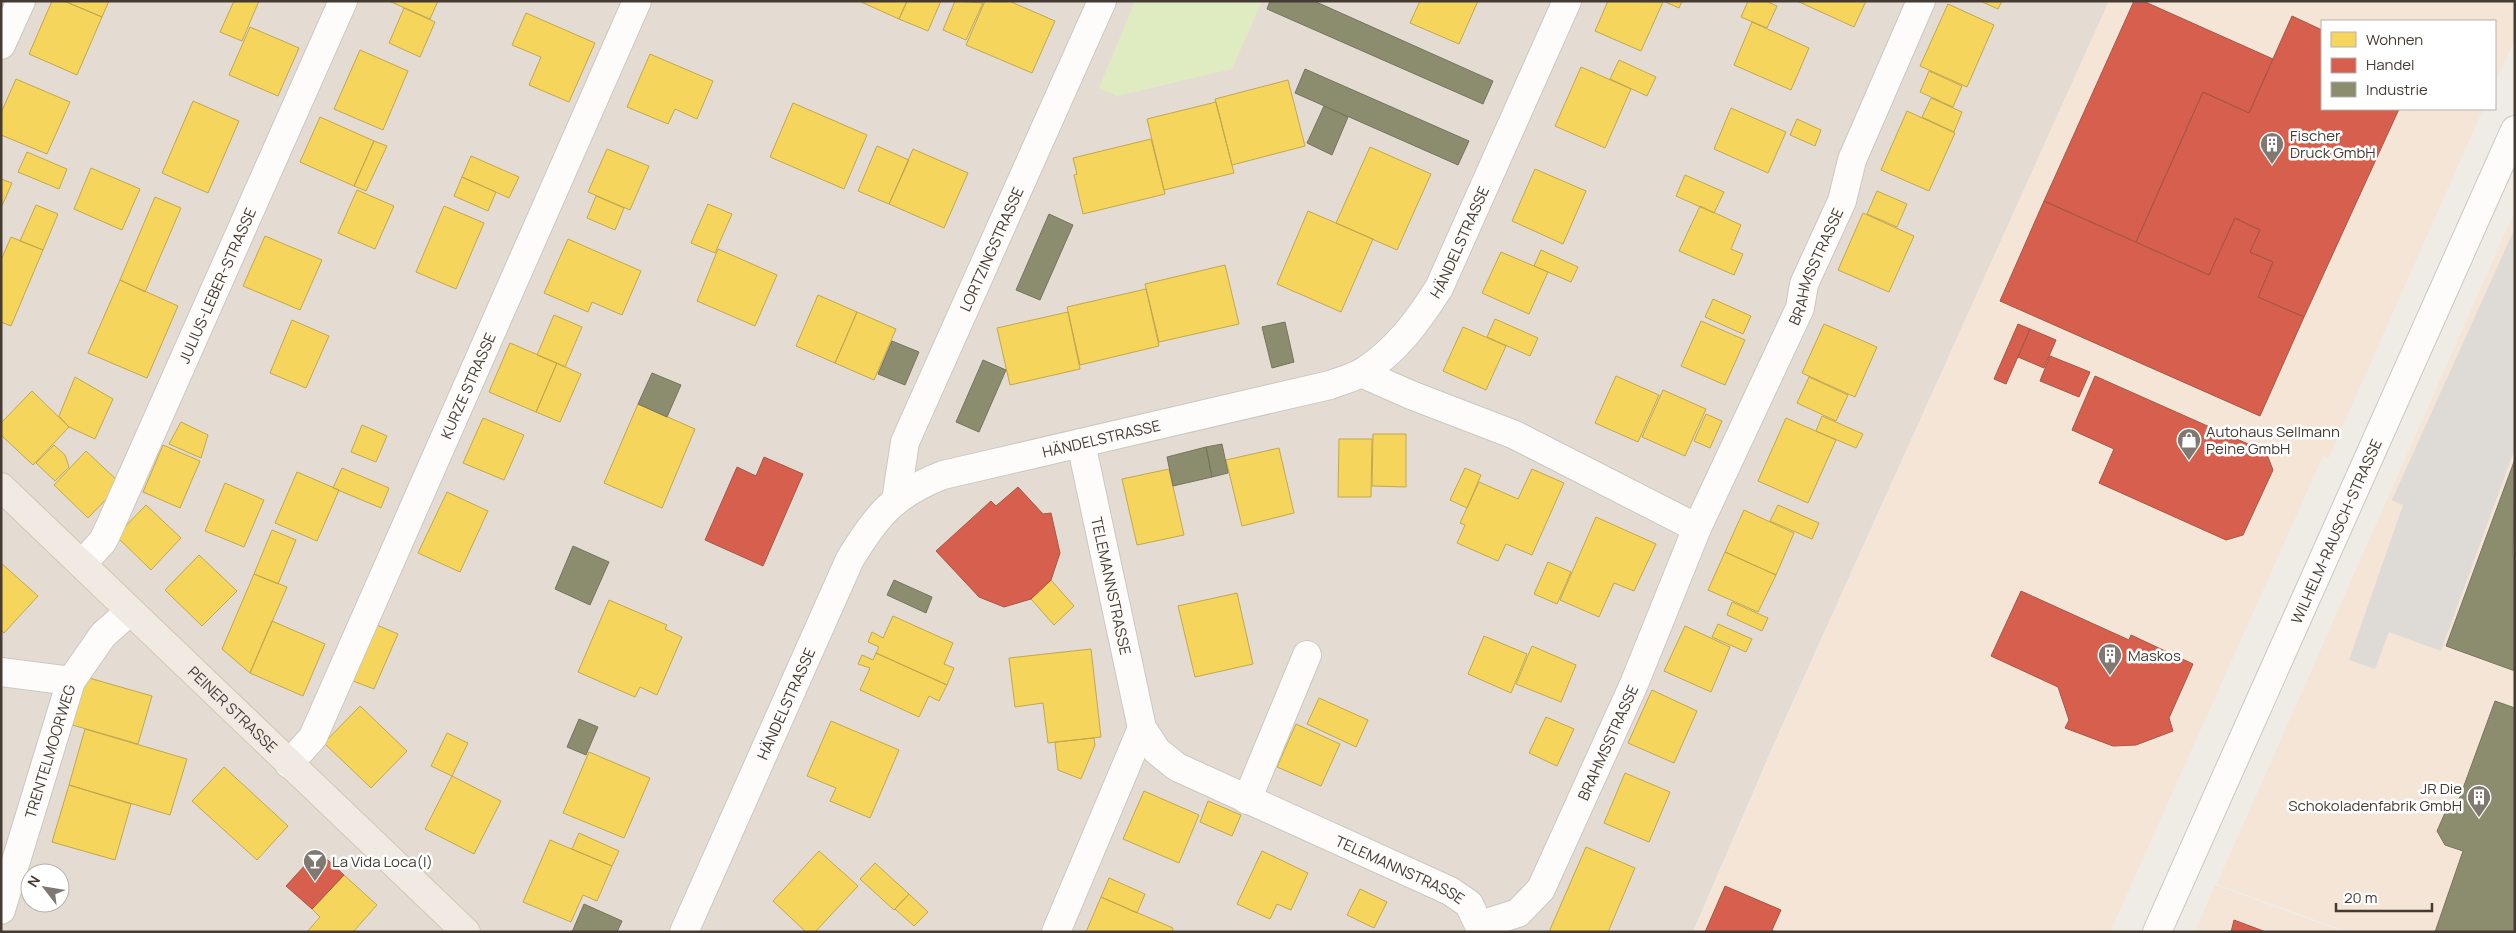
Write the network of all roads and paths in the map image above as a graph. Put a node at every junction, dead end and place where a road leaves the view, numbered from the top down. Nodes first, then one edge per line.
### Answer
1 (20, 1) edge
2 (343, 1) edge
3 (637, 1) edge
4 (1102, 1) edge
5 (1567, 1) edge
6 (1921, 1) edge
7 (1, 45) edge
8 (2515, 130) edge
9 (1361, 373) junction
10 (1080, 443) junction
11 (1, 487) edge
12 (896, 501) junction
13 (1697, 528) junction
14 (82, 564) junction
15 (130, 611) junction
16 (1307, 655) dead end
17 (1, 672) edge
18 (71, 680) junction
19 (1142, 728) junction
20 (289, 764) junction
21 (1247, 800) junction
22 (1, 910) edge
23 (1481, 928) edge
24 (466, 932) edge
25 (684, 932) edge
26 (1056, 932) edge
27 (2157, 932) edge

1 - 7 street
2 - 14 street, JULIUS-LEBER-STRASSE
3 - 20 street, KURZE STRASSE
4 - 12 street, LORTZINGSTRASSE
5 - 9 street, HÄNDELSTRASSE
6 - 13 street, BRAHMSSTRASSE
8 - 27 street, WILHELM-RAUSCH-STRASSE
9 - 10 street, HÄNDELSTRASSE
9 - 13 street
10 - 12 street, HÄNDELSTRASSE
10 - 19 street, TELEMANNSTRASSE
11 - 14 main road, PEINER STRASSE
12 - 25 street, HÄNDELSTRASSE
13 - 23 street, BRAHMSSTRASSE
14 - 15 main road, PEINER STRASSE
15 - 18 street, TRENTELMOORWEG
15 - 20 main road, PEINER STRASSE
16 - 21 street
17 - 18 street
18 - 22 street, TRENTELMOORWEG
19 - 21 street, TELEMANNSTRASSE
19 - 26 street
20 - 24 main road, PEINER STRASSE
21 - 23 street, TELEMANNSTRASSE

